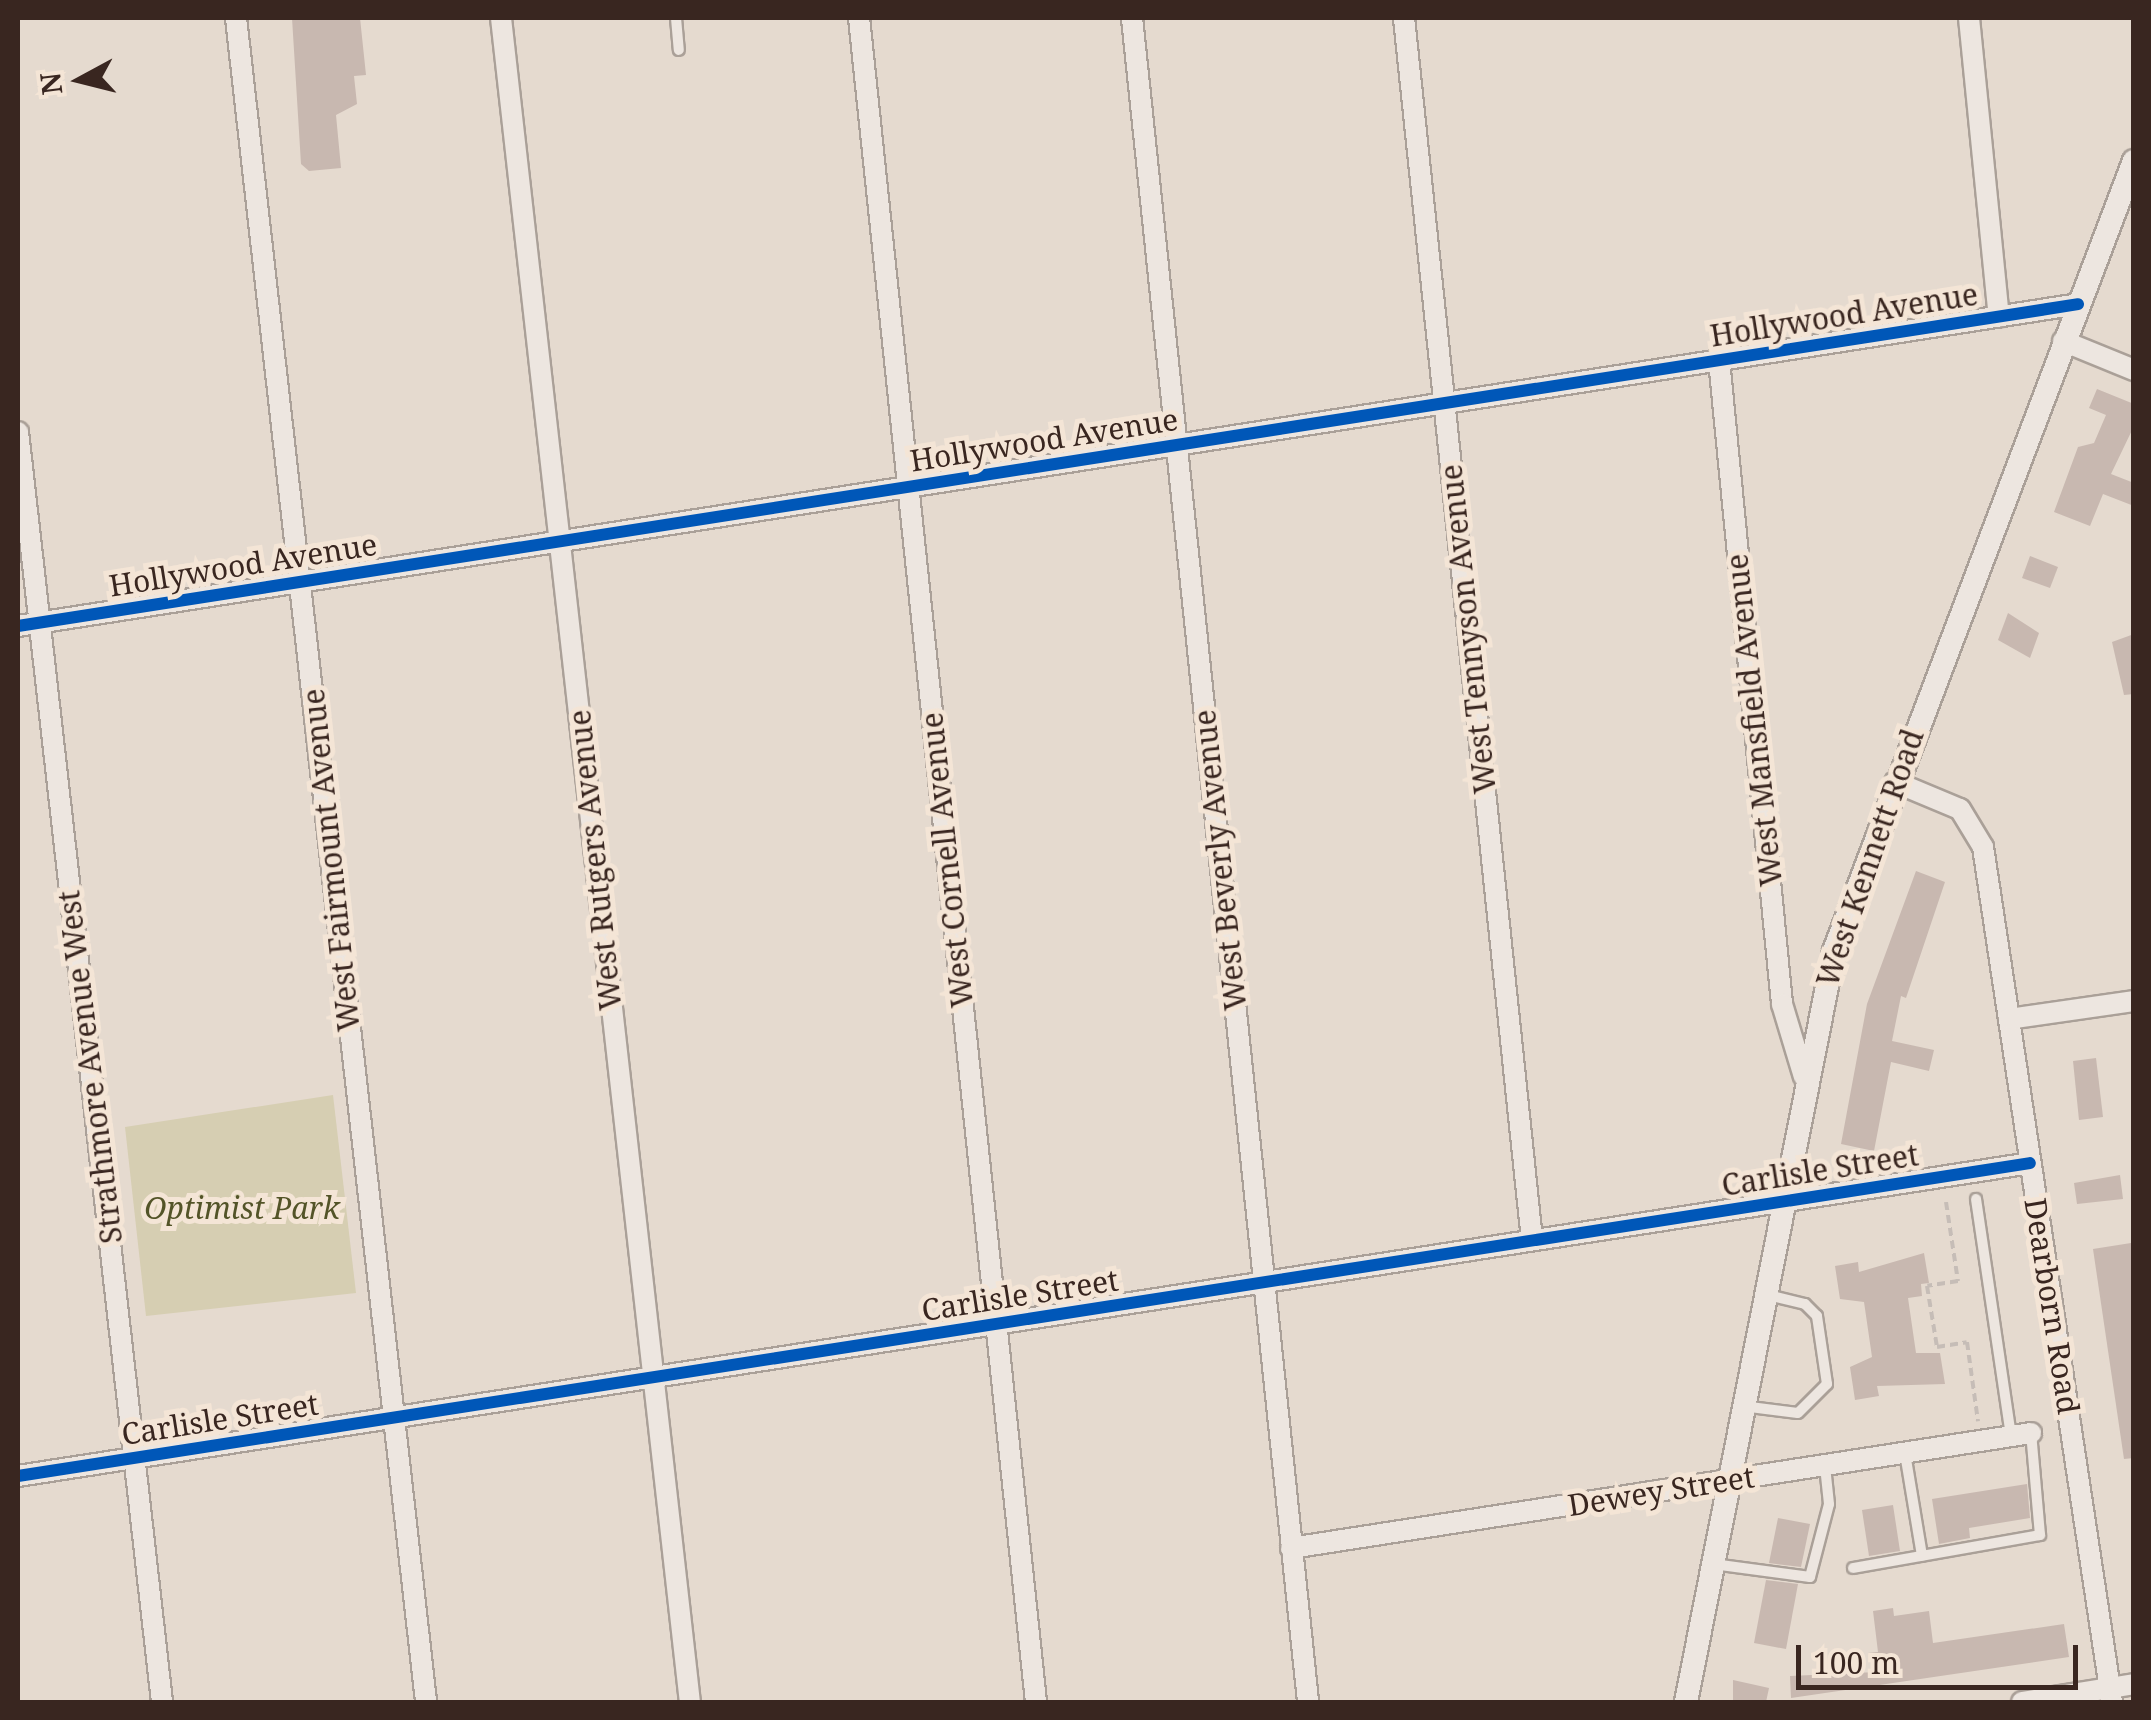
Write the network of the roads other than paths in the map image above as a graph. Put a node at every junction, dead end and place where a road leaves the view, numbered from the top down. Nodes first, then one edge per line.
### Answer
1 (236, 18) edge
2 (501, 18) edge
3 (676, 18) edge
4 (858, 18) edge
5 (1132, 18) edge
6 (1404, 18) edge
7 (1969, 18) edge
8 (679, 50) dead end
9 (2134, 162) edge
10 (2078, 304) junction
11 (2000, 316) junction
12 (2063, 341) junction
13 (1719, 360) junction
14 (2134, 370) edge
15 (1444, 403) junction
16 (18, 432) edge
17 (1176, 445) junction
18 (908, 487) junction
19 (560, 541) junction
20 (300, 582) junction
21 (39, 622) junction
22 (18, 626) edge
23 (1894, 782) junction
24 (2134, 1001) edge
25 (2009, 1019) junction
26 (1804, 1077) junction
27 (2030, 1162) junction
28 (1976, 1199) dead end
29 (1781, 1202) junction
30 (1532, 1240) junction
31 (1264, 1282) junction
32 (1763, 1294) junction
33 (996, 1324) junction
34 (653, 1377) junction
35 (1741, 1406) junction
36 (394, 1418) junction
37 (2021, 1435) junction
38 (1905, 1453) junction
39 (134, 1458) junction
40 (1825, 1465) junction
41 (18, 1476) edge
42 (1727, 1480) junction
43 (1292, 1548) junction
44 (1922, 1556) junction
45 (1711, 1564) junction
46 (1853, 1568) dead end
47 (2134, 1684) edge
48 (2111, 1695) edge
49 (162, 1702) edge
50 (426, 1702) edge
51 (690, 1702) edge
52 (1036, 1702) edge
53 (1308, 1702) edge
54 (1686, 1702) edge
55 (2022, 1702) edge

1 - 20 street, West Fairmount Avenue
2 - 19 street, West Rutgers Avenue
3 - 8 lane
4 - 18 street, West Cornell Avenue
5 - 17 street, West Beverly Avenue
6 - 15 street, West Tennyson Avenue
7 - 11 street
9 - 10 street, West Kennett Road
10 - 11 street, Hollywood Avenue
10 - 12 street, West Kennett Road
11 - 13 street, Hollywood Avenue
12 - 14 street
12 - 23 street, West Kennett Road
13 - 15 street, Hollywood Avenue
13 - 26 street, West Mansfield Avenue
15 - 17 street, Hollywood Avenue
15 - 30 street, West Tennyson Avenue
16 - 21 street, Strathmore Avenue West
17 - 18 street, Hollywood Avenue
17 - 31 street, West Beverly Avenue
18 - 19 street, Hollywood Avenue
18 - 33 street, West Cornell Avenue
19 - 20 street, Hollywood Avenue
19 - 34 street, West Rutgers Avenue
20 - 21 street, Hollywood Avenue
20 - 36 street, West Fairmount Avenue
21 - 22 street, Hollywood Avenue
21 - 39 street, Strathmore Avenue West
23 - 25 street, Dearborn Road
23 - 26 street, West Kennett Road
24 - 25 street
25 - 27 street, Dearborn Road
26 - 29 street, West Kennett Road
27 - 29 street, Carlisle Street
27 - 48 street, Dearborn Road
28 - 37 lane
29 - 30 street, Carlisle Street
29 - 32 street, West Kennett Road
30 - 31 street, Carlisle Street
31 - 33 street, Carlisle Street
31 - 43 street, West Beverly Avenue
32 - 35 street, West Kennett Road
32 - 35 lane
33 - 34 street, Carlisle Street
33 - 52 street, West Cornell Avenue
34 - 36 street, Carlisle Street
34 - 51 street, West Rutgers Avenue
35 - 42 street, West Kennett Road
36 - 39 street, Carlisle Street
36 - 50 street, West Fairmount Avenue
37 - 38 street, Dewey Street
37 - 44 lane
38 - 40 street, Dewey Street
38 - 44 lane
39 - 41 street, Carlisle Street
39 - 49 street, Strathmore Avenue West
40 - 42 street, Dewey Street
40 - 45 lane
42 - 43 street, Dewey Street
42 - 45 street, West Kennett Road
43 - 53 street, West Beverly Avenue
44 - 46 lane
45 - 54 street, West Kennett Road
47 - 48 street
48 - 55 street

